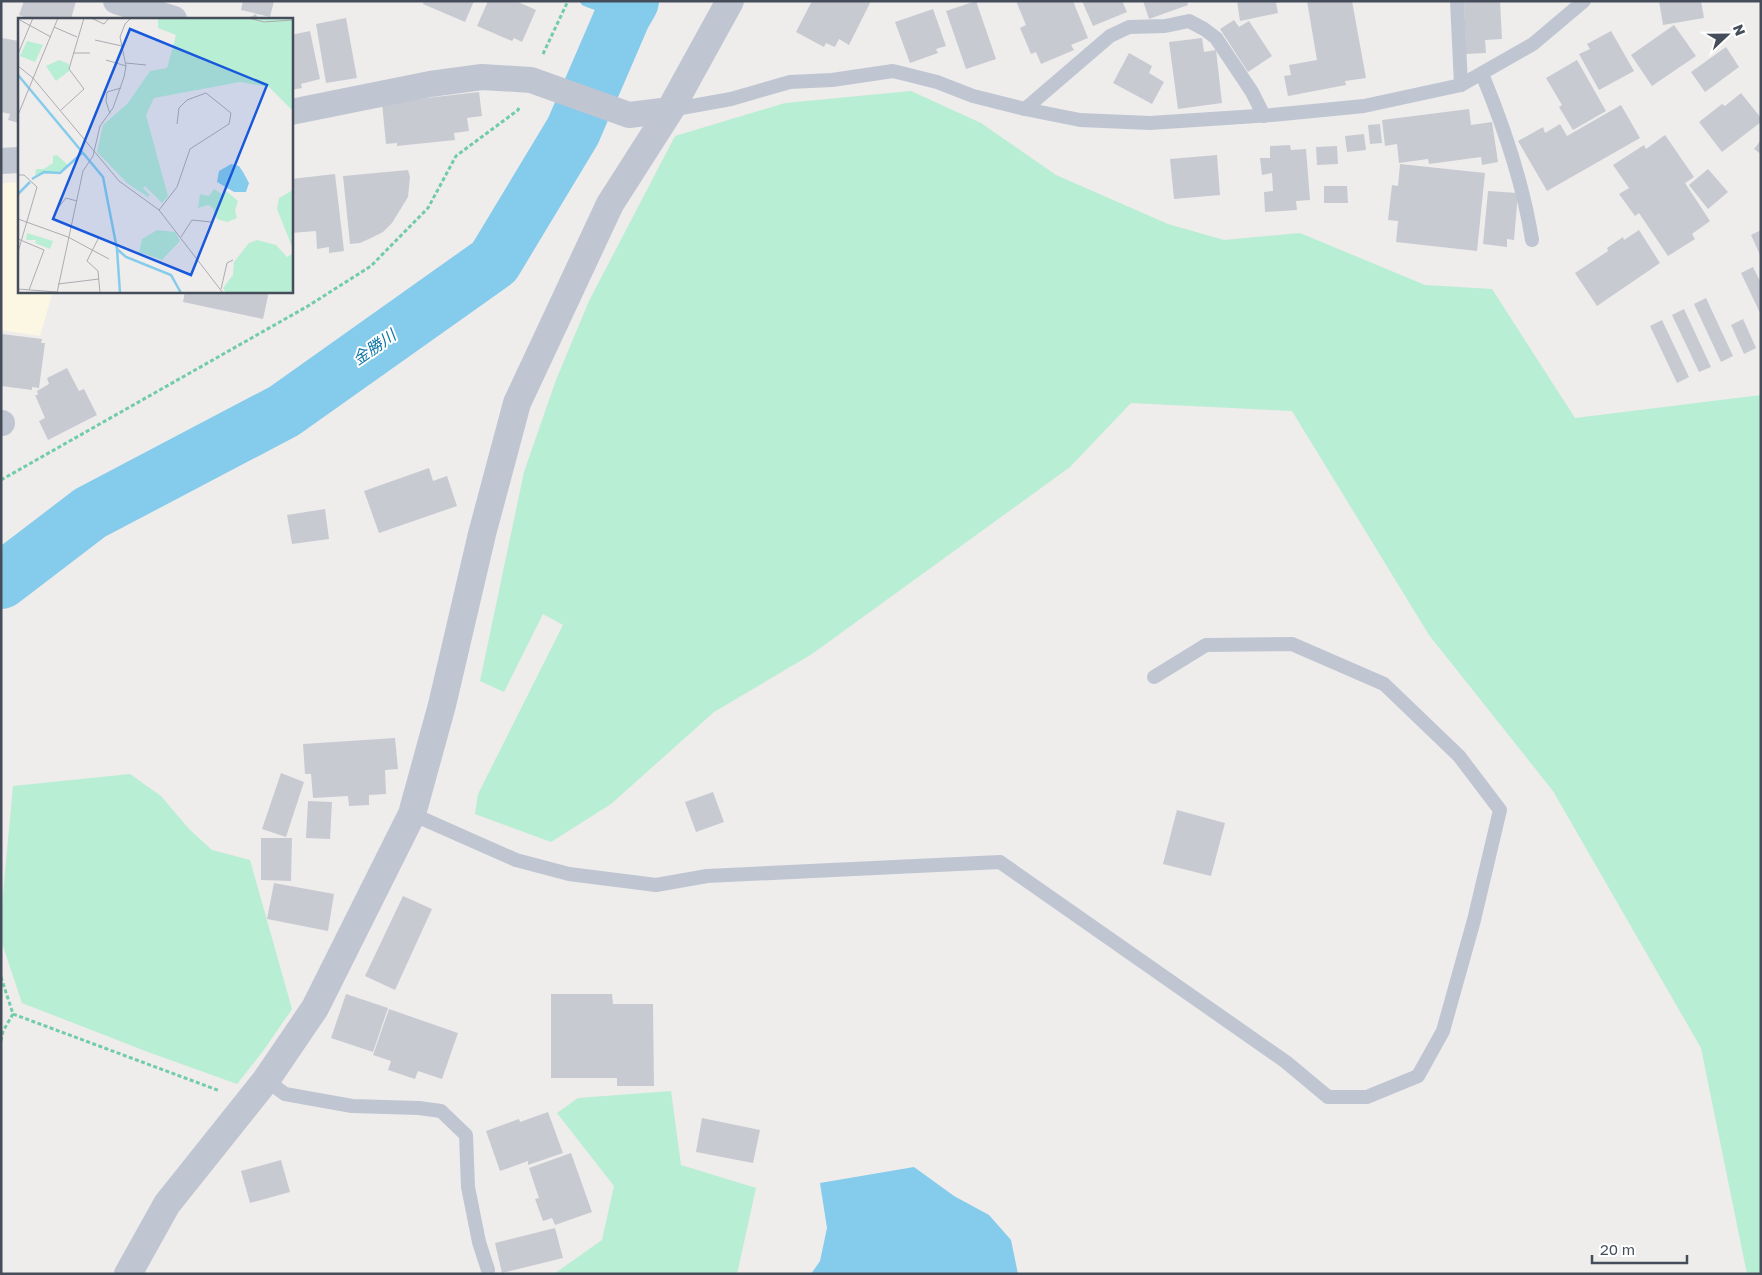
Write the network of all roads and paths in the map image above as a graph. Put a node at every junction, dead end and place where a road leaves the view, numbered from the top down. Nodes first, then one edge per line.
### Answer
1 (116, 1) edge
2 (185, 1) edge
3 (568, 1) edge
4 (730, 1) edge
5 (1457, 1) edge
6 (1584, 1) edge
7 (565, 9) dead end
8 (171, 18) edge
9 (180, 18) edge
10 (1482, 74) junction
11 (1461, 85) junction
12 (1025, 109) junction
13 (518, 110) dead end
14 (670, 110) junction
15 (292, 112) edge
16 (1264, 116) junction
17 (18, 160) edge
18 (1, 162) edge
19 (1532, 240) dead end
20 (1, 480) edge
21 (1154, 677) dead end
22 (412, 814) junction
23 (1, 977) edge
24 (13, 1014) junction
25 (1, 1041) edge
26 (266, 1080) junction
27 (248, 1102) junction
28 (488, 1270) dead end
29 (128, 1274) edge

1 - 8 street
2 - 9 street
3 - 7 path
4 - 14 street
5 - 11 lane
6 - 10 lane
10 - 11 lane
10 - 19 lane
11 - 16 lane
12 - 14 lane
12 - 16 lane
12 - 16 lane
13 - 20 path
14 - 15 street
14 - 22 street
17 - 18 street
21 - 22 lane
22 - 26 street
23 - 24 path
24 - 25 path
24 - 27 path
26 - 27 street
26 - 28 lane
27 - 29 street

